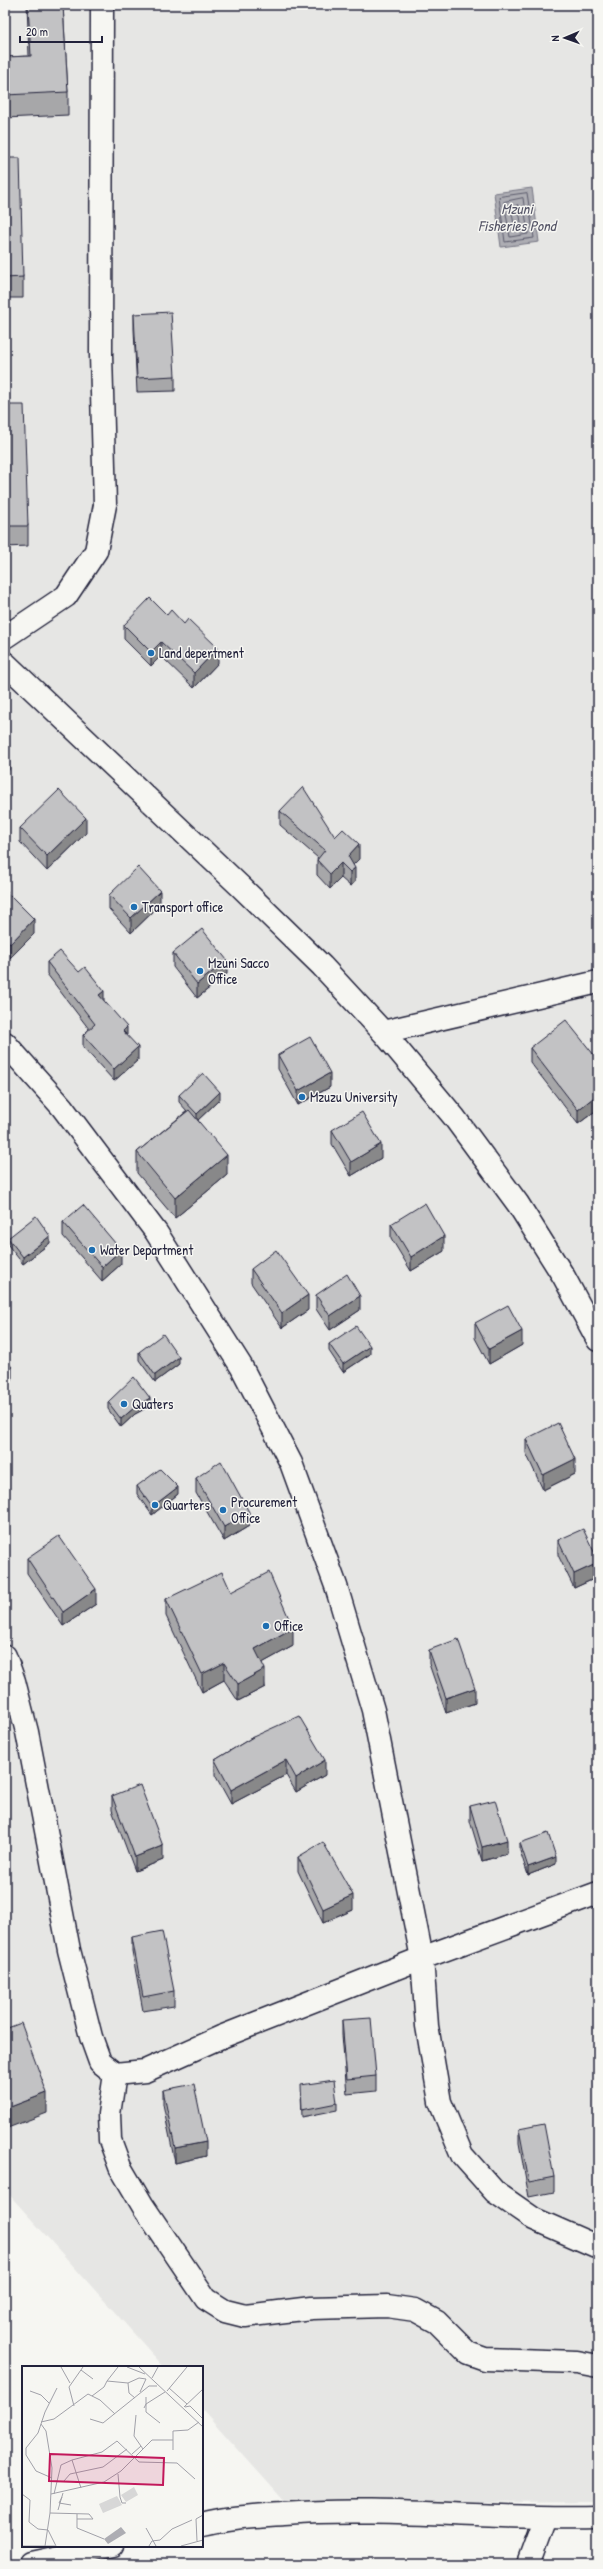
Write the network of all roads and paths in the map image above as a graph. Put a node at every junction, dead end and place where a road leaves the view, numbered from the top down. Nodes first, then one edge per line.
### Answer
1 (102, 5) edge
2 (5, 637) edge
3 (5, 663) edge
4 (598, 982) edge
5 (383, 1032) junction
6 (5, 1043) edge
7 (598, 1340) edge
8 (5, 1656) edge
9 (598, 1894) edge
10 (422, 1958) junction
11 (115, 2074) junction
12 (598, 2246) edge
13 (598, 2366) edge
14 (598, 2517) edge
15 (545, 2518) junction
16 (203, 2524) edge
17 (108, 2547) edge
18 (31, 2564) edge
19 (528, 2564) edge

1 - 2 street
3 - 5 street
4 - 5 street
5 - 7 street
6 - 10 street
8 - 11 street
9 - 10 street
10 - 11 street
10 - 12 street
11 - 13 street
14 - 15 street
15 - 16 street
15 - 19 street
17 - 18 street

